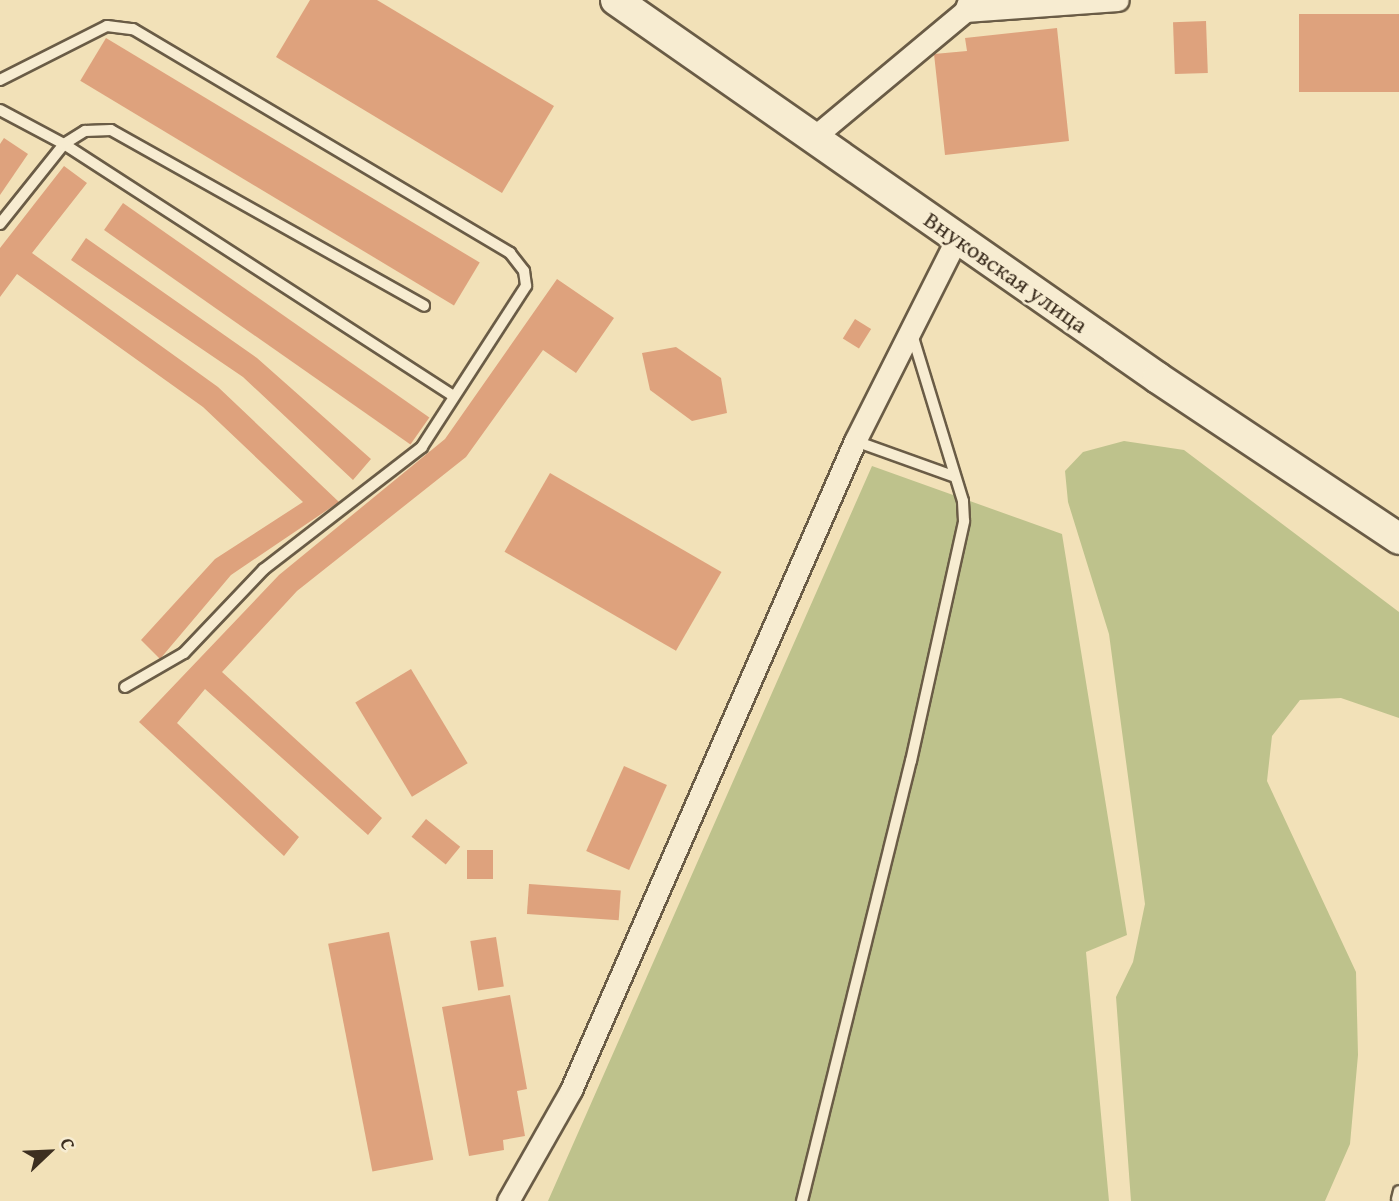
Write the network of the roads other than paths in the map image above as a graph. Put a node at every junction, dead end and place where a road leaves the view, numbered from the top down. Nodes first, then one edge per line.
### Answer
1 (616, 0) edge
2 (1118, 0) edge
3 (967, 5) edge
4 (0, 80) edge
5 (0, 110) edge
6 (814, 137) junction
7 (64, 144) junction
8 (0, 224) edge
9 (957, 238) junction
10 (424, 306) dead end
11 (910, 327) junction
12 (452, 395) junction
13 (855, 441) junction
14 (953, 476) junction
15 (1399, 539) edge
16 (125, 687) dead end
17 (508, 1201) edge
18 (802, 1201) edge

1 - 6 main road, Внуковская улица
2 - 3 street
3 - 6 street
4 - 12 lane
5 - 7 lane
6 - 9 main road, Внуковская улица
7 - 8 lane
7 - 10 lane
7 - 12 lane
9 - 11 street
9 - 15 main road, Внуковская улица
11 - 13 street
11 - 14 lane
12 - 16 lane
13 - 14 lane
13 - 17 street
14 - 18 lane

